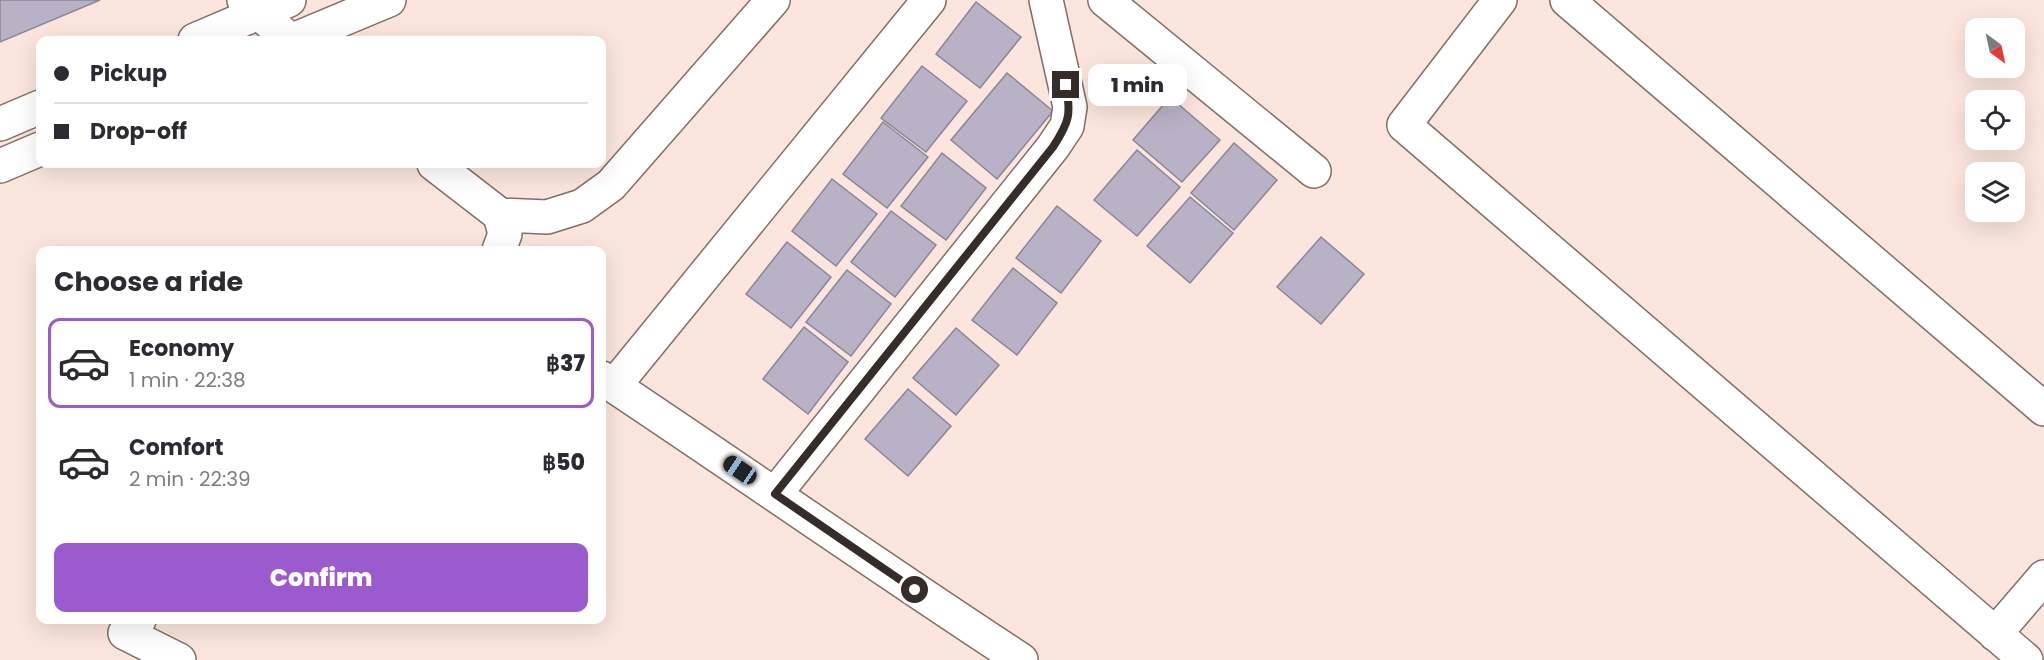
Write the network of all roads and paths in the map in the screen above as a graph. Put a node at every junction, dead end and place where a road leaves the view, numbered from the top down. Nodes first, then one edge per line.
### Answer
1 (289, 0) edge
2 (389, 0) edge
3 (773, 0) edge
4 (929, 0) edge
5 (1046, 0) edge
6 (1105, 0) edge
7 (1500, 0) edge
8 (1567, 0) edge
9 (251, 6) edge
10 (202, 36) edge
11 (287, 36) edge
12 (302, 36) edge
13 (36, 109) edge
14 (0, 124) edge
15 (36, 151) edge
16 (0, 166) edge
17 (439, 168) edge
18 (1314, 171) dead end
19 (500, 215) junction
20 (500, 246) edge
21 (608, 382) edge
22 (2044, 410) edge
23 (775, 494) junction
24 (2044, 577) edge
25 (135, 624) edge
26 (1995, 634) junction
27 (179, 660) edge
28 (1021, 660) edge
29 (2026, 660) edge

1 - 9 street
2 - 12 street
3 - 19 street
4 - 21 street
5 - 23 street
6 - 18 street
7 - 26 street
8 - 22 street
9 - 10 street
9 - 11 street
13 - 14 street
15 - 16 street
17 - 19 street
19 - 20 street
21 - 23 street
23 - 28 street
24 - 26 street
25 - 27 street
26 - 29 street

